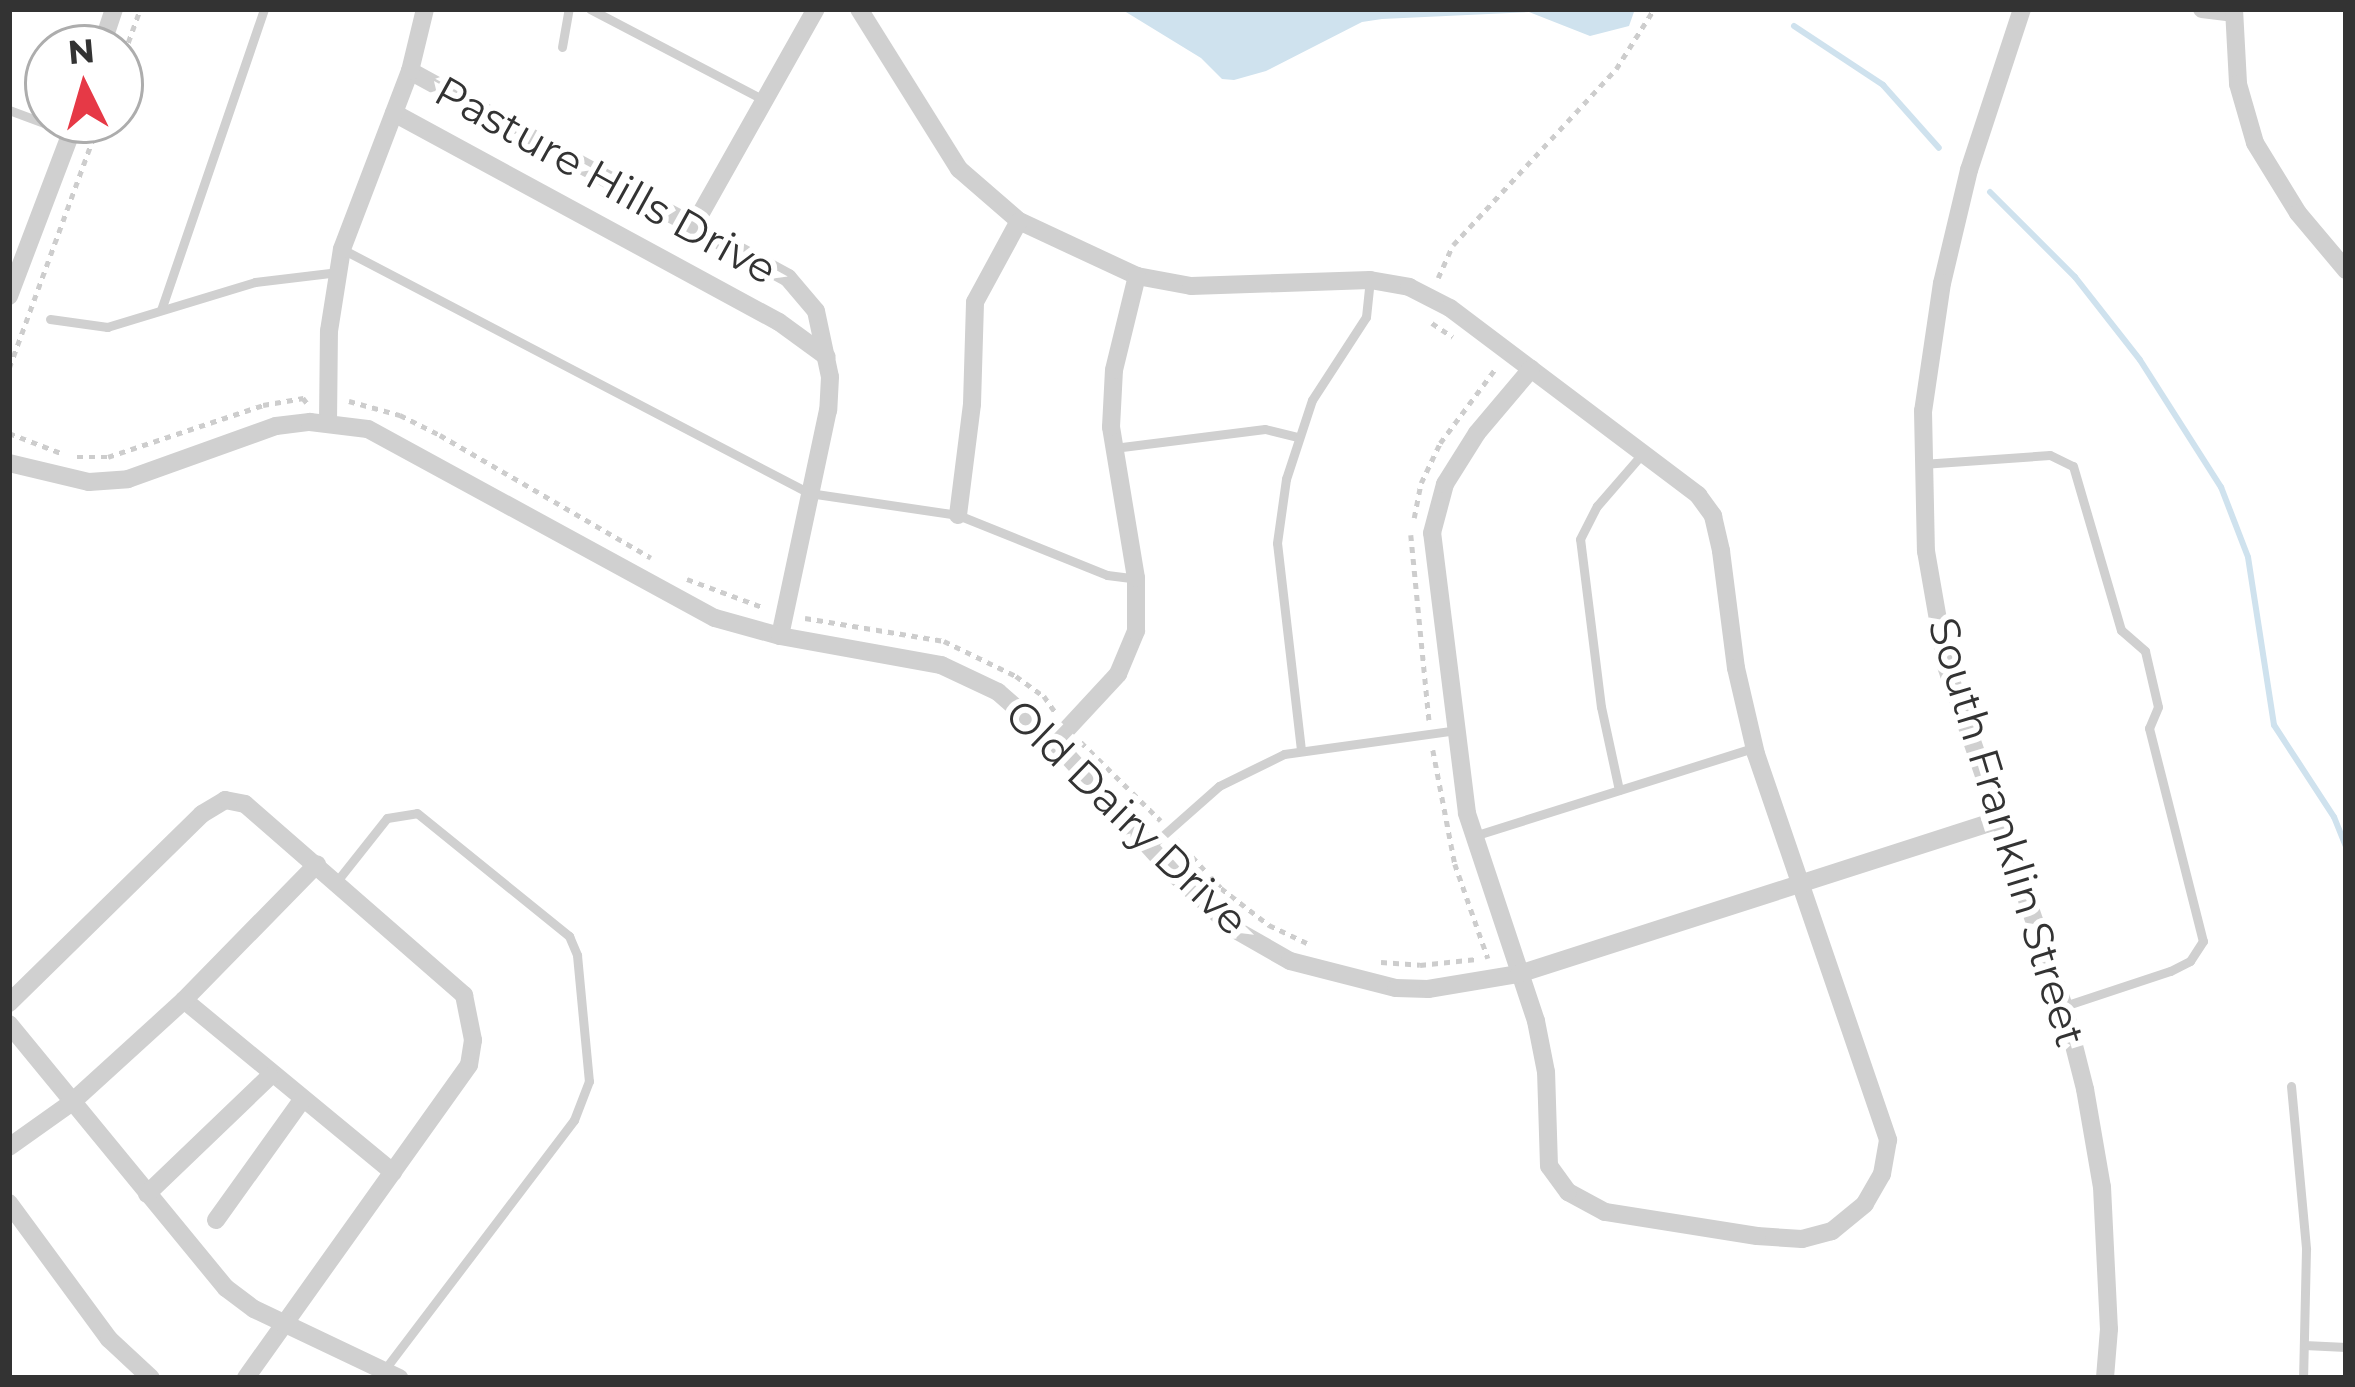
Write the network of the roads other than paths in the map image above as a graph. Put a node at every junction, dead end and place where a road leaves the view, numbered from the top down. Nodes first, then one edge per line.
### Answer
1 (264, 9) edge
2 (424, 9) edge
3 (569, 9) edge
4 (590, 9) edge
5 (815, 9) edge
6 (859, 9) edge
7 (2022, 9) edge
8 (2202, 9) edge
9 (2234, 11) edge
10 (562, 47) dead end
11 (410, 71) junction
12 (764, 100) junction
13 (394, 113) junction
14 (66, 144) edge
15 (1018, 221) junction
16 (693, 227) junction
17 (342, 249) junction
18 (2346, 270) edge
19 (13, 272) edge
20 (338, 272) junction
21 (1137, 276) junction
22 (1370, 280) junction
23 (9, 296) edge
24 (161, 310) junction
25 (50, 319) dead end
26 (827, 357) junction
27 (1531, 369) junction
28 (328, 423) junction
29 (1297, 437) junction
30 (1114, 448) junction
31 (1645, 452) junction
32 (9, 463) edge
33 (1922, 464) junction
34 (809, 494) junction
35 (958, 515) junction
36 (1136, 578) junction
37 (781, 636) junction
38 (1456, 730) junction
39 (1055, 742) junction
40 (1754, 748) junction
41 (1301, 750) junction
42 (1619, 790) junction
43 (1996, 820) junction
44 (1472, 837) junction
45 (1150, 847) junction
46 (317, 864) junction
47 (337, 881) junction
48 (1801, 885) junction
49 (1519, 974) junction
50 (184, 1000) junction
51 (9, 1003) edge
52 (2064, 1006) junction
53 (9, 1024) edge
54 (271, 1076) junction
55 (2291, 1086) dead end
56 (302, 1100) junction
57 (71, 1102) junction
58 (9, 1148) edge
59 (393, 1172) junction
60 (147, 1194) junction
61 (9, 1203) edge
62 (216, 1220) dead end
63 (284, 1324) junction
64 (2304, 1345) junction
65 (2346, 1347) edge
66 (392, 1374) edge
67 (151, 1378) edge
68 (246, 1378) edge
69 (2104, 1378) edge
70 (2303, 1378) edge

1 - 24 lane
2 - 11 street
3 - 10 lane
4 - 12 lane
5 - 12 street
6 - 15 street
7 - 33 street, South Franklin Street
8 - 9 street
9 - 18 street
11 - 13 street
11 - 16 street, Pasture Hills Drive
12 - 16 street
13 - 17 street
13 - 26 street, Pasture Hills Drive
14 - 19 street
15 - 21 street
15 - 35 street
16 - 26 street, Pasture Hills Drive
17 - 20 street
17 - 34 lane
19 - 23 street
20 - 24 lane
20 - 28 street
21 - 22 street
21 - 30 street
22 - 27 street
22 - 29 lane
24 - 25 lane
26 - 34 street, Pasture Hills Drive
27 - 31 street
27 - 38 street
28 - 32 street, Old Dairy Drive
28 - 37 street, Old Dairy Drive
29 - 30 lane
29 - 41 lane
30 - 36 street
31 - 40 street
31 - 42 lane
33 - 43 street, South Franklin Street
33 - 52 lane
34 - 35 lane
34 - 37 street, Pasture Hills Drive
35 - 36 lane
36 - 39 street
37 - 39 street, Old Dairy Drive
38 - 41 lane
38 - 44 street
39 - 45 street, Old Dairy Drive
40 - 42 lane
40 - 48 street
41 - 45 lane
42 - 44 lane
43 - 48 street, Old Dairy Drive
43 - 52 street, South Franklin Street
44 - 49 street
45 - 49 street, Old Dairy Drive
46 - 47 street
46 - 50 street
46 - 51 street
47 - 59 street
47 - 66 lane
48 - 49 street, Old Dairy Drive
48 - 49 street
50 - 54 street
50 - 57 street
52 - 69 street, South Franklin Street
53 - 57 street
54 - 56 street
54 - 60 street
55 - 64 lane
56 - 59 street
56 - 62 street
57 - 58 street
57 - 60 street
59 - 63 street
60 - 63 street
61 - 67 street
63 - 66 street
63 - 68 street
64 - 65 lane
64 - 70 lane

